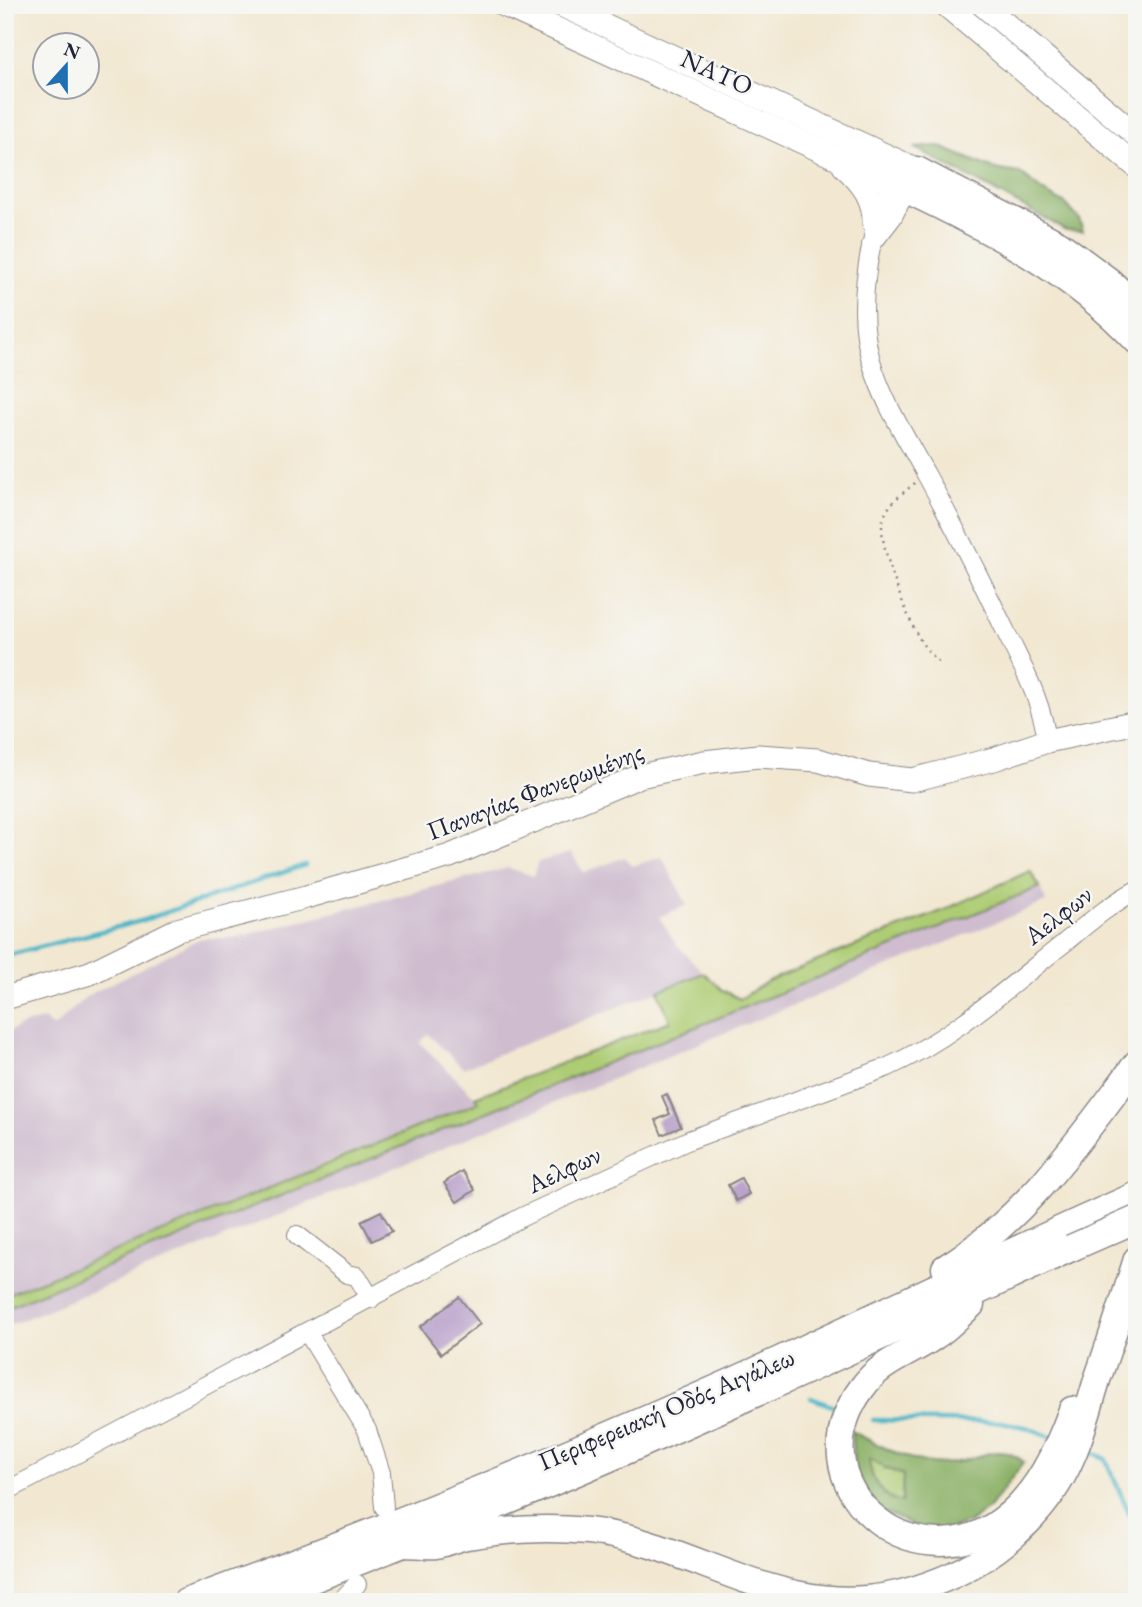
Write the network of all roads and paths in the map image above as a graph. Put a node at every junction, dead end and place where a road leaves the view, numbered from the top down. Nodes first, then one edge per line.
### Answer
1 (504, 5) edge
2 (561, 5) edge
3 (946, 5) edge
4 (983, 5) edge
5 (1137, 136) edge
6 (831, 154) junction
7 (1137, 167) edge
8 (904, 176) junction
9 (873, 234) junction
10 (1137, 307) edge
11 (1137, 341) edge
12 (926, 475) junction
13 (940, 663) dead end
14 (1137, 722) edge
15 (1046, 741) junction
16 (1137, 890) edge
17 (5, 998) edge
18 (1137, 1063) edge
19 (1137, 1195) edge
20 (1137, 1211) edge
21 (1137, 1219) edge
22 (297, 1235) dead end
23 (1137, 1259) edge
24 (993, 1285) junction
25 (371, 1299) junction
26 (896, 1306) junction
27 (308, 1333) junction
28 (5, 1492) edge
29 (384, 1507) dead end
30 (404, 1544) junction
31 (357, 1584) dead end
32 (187, 1602) edge
33 (252, 1602) edge
34 (340, 1602) edge

1 - 6 main road, ΝΑΤΟ
2 - 8 main road, ΝΑΤΟ
3 - 7 main road
4 - 5 main road
6 - 8 main road, ΝΑΤΟ
6 - 9 main road
8 - 9 street
8 - 10 highway
8 - 11 highway
9 - 12 street
12 - 13 path
12 - 15 street
14 - 15 main road, Παναγίας Φανερωμένης
15 - 17 main road, Παναγίας Φανερωμένης
16 - 25 street, Αελφων
18 - 26 highway
19 - 26 highway, Περιφερειακή Οδός Αιγάλεω
20 - 24 highway
21 - 24 highway, Περιφερειακή Οδός Αιγάλεω, bridge
22 - 25 street
23 - 30 highway
24 - 30 highway, Περιφερειακή Οδός Αιγάλεω
25 - 27 street, Αελφων
26 - 32 highway, Περιφερειακή Οδός Αιγάλεω
27 - 28 street, Αελφων
27 - 29 street
30 - 33 highway, Περιφερειακή Οδός Αιγάλεω
31 - 34 street

